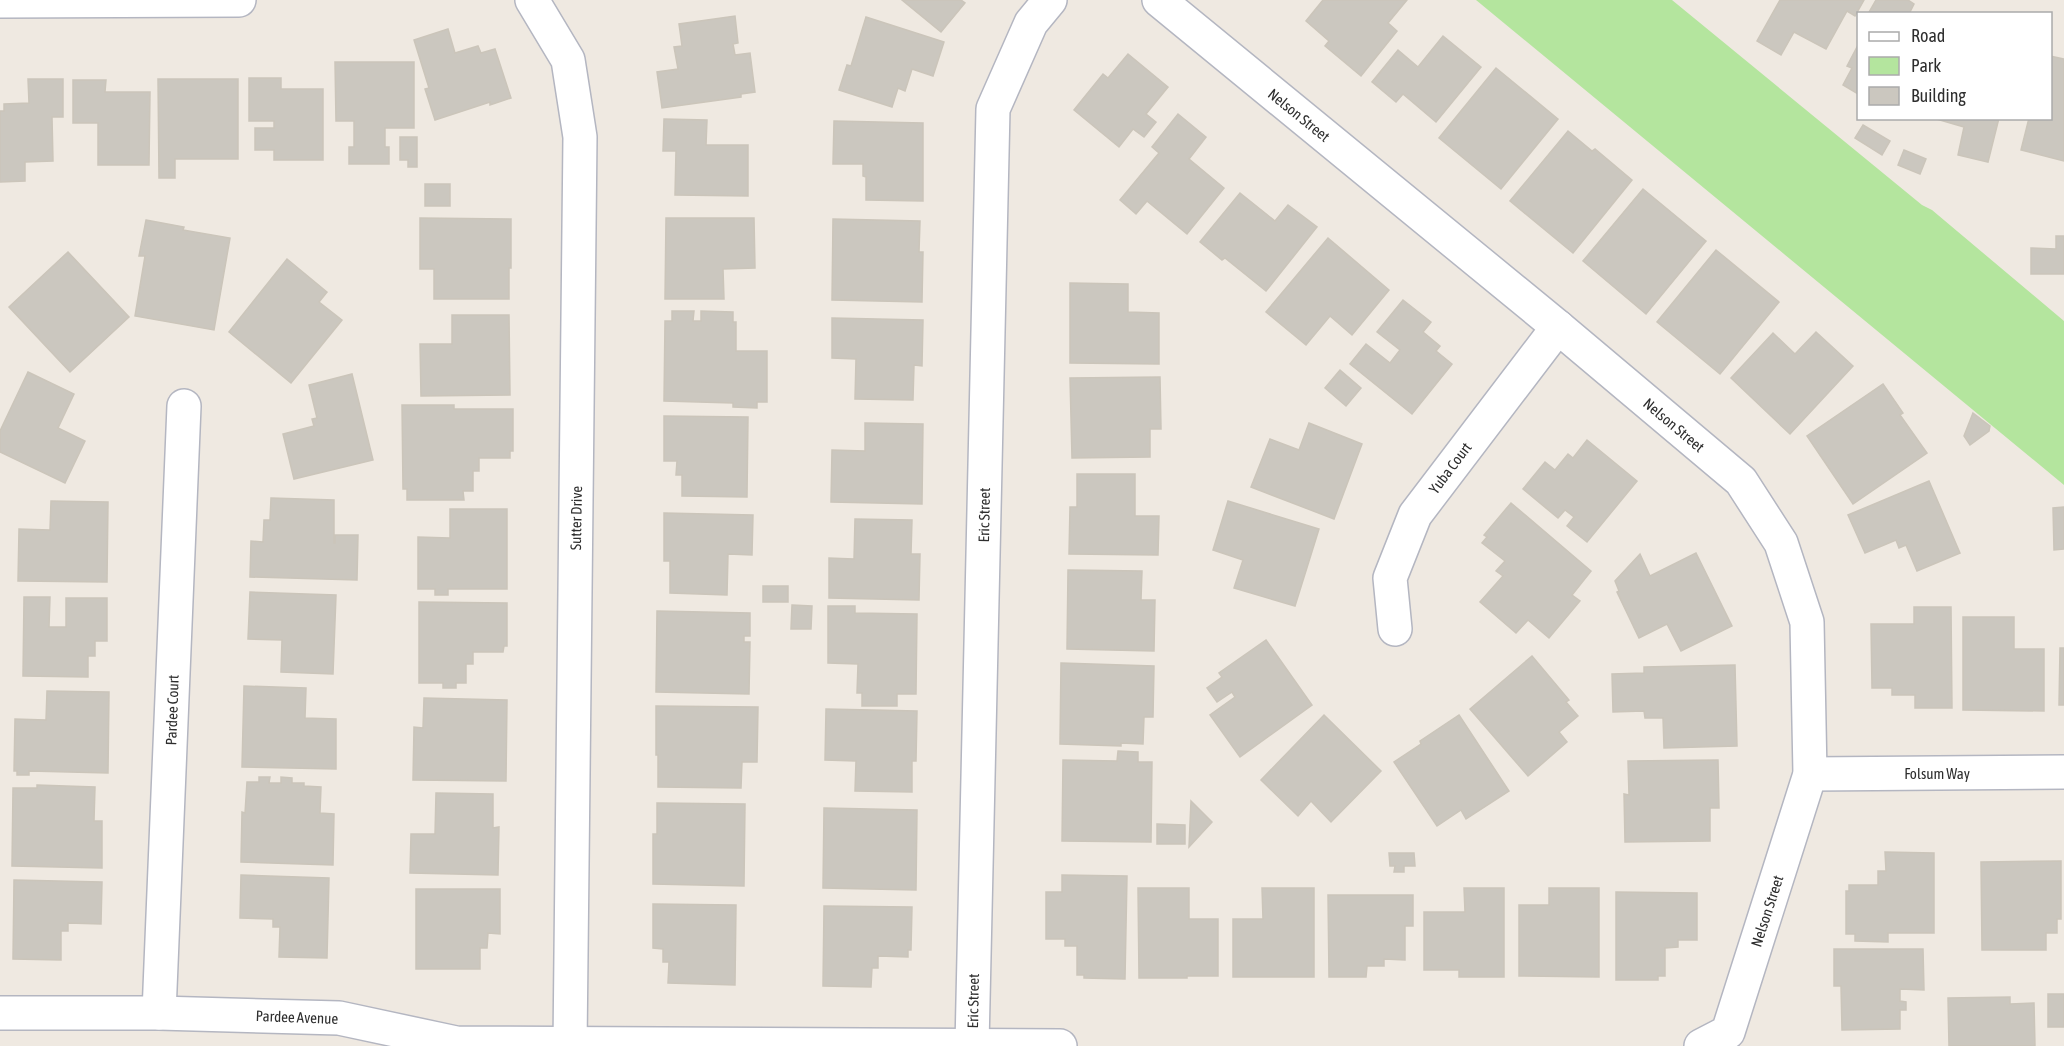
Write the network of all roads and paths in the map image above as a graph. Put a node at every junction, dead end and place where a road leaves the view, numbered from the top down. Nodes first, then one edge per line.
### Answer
1 (238, 0) edge
2 (532, 0) edge
3 (1050, 0) edge
4 (1159, 0) edge
5 (0, 1) edge
6 (1558, 327) junction
7 (184, 406) dead end
8 (1395, 629) dead end
9 (2064, 772) edge
10 (1810, 774) junction
11 (0, 1013) edge
12 (159, 1013) junction
13 (1715, 1039) edge
14 (570, 1044) edge
15 (972, 1045) edge
16 (1060, 1046) edge

1 - 5 street
2 - 14 street, Sutter Drive
3 - 15 street, Eric Street
4 - 6 street, Nelson Street
6 - 8 street, Yuba Court
6 - 10 street, Nelson Street
7 - 12 street, Pardee Court
9 - 10 street, Folsum Way
10 - 13 street, Nelson Street
11 - 12 street, Pardee Avenue
12 - 14 street, Pardee Avenue
14 - 15 street, Pardee Avenue
15 - 16 street, Pardee Avenue

